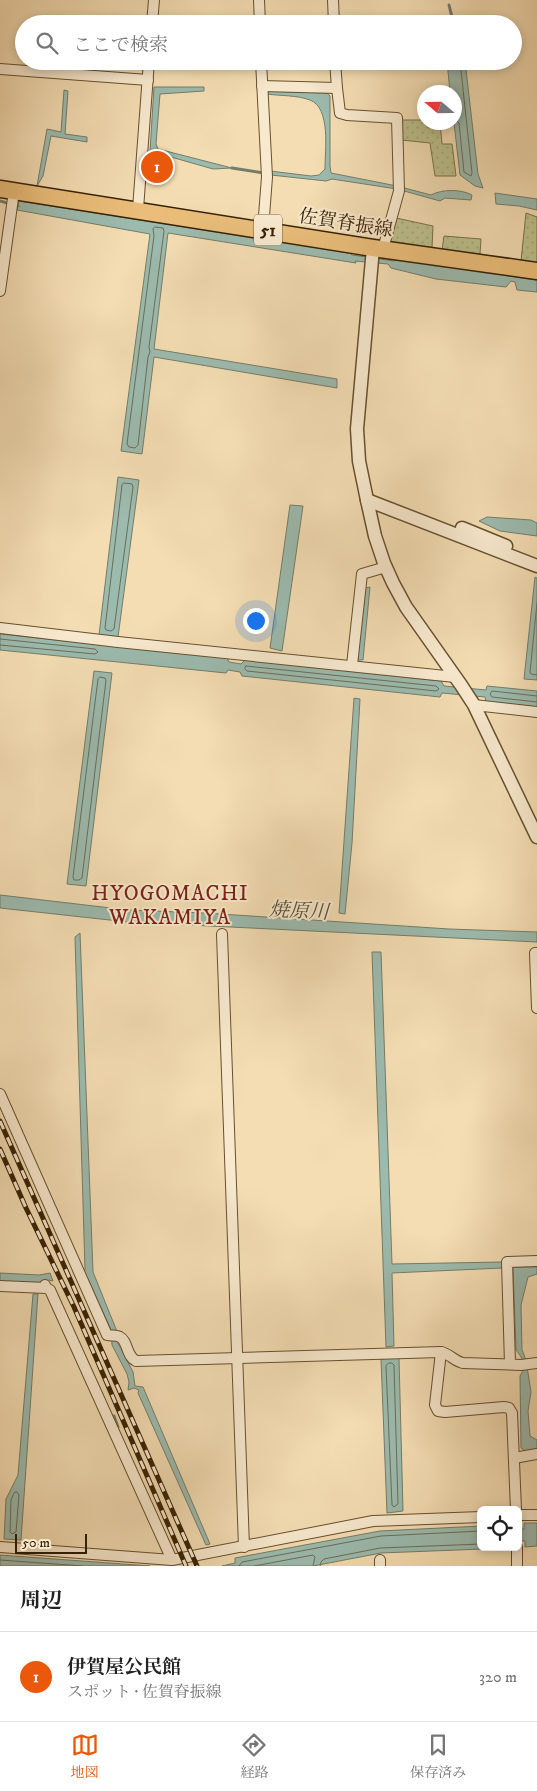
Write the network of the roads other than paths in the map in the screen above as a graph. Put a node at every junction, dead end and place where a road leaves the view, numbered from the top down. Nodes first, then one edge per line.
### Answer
1 (154, 0) edge
2 (259, 0) edge
3 (333, 0) edge
4 (153, 15) edge
5 (260, 15) edge
6 (334, 15) edge
7 (0, 69) edge
8 (149, 70) edge
9 (264, 70) edge
10 (336, 70) edge
11 (148, 80) junction
12 (267, 86) junction
13 (337, 88) junction
14 (9, 192) edge
15 (138, 210) junction
16 (263, 229) junction
17 (375, 255) junction
18 (537, 271) edge
19 (0, 291) edge
20 (366, 500) junction
21 (537, 560) edge
22 (537, 566) edge
23 (386, 567) junction
24 (0, 628) edge
25 (352, 665) junction
26 (458, 681) junction
27 (471, 701) junction
28 (537, 712) edge
29 (537, 837) edge
30 (222, 934) dead end
31 (537, 953) edge
32 (537, 1008) edge
33 (0, 1094) edge
34 (537, 1261) edge
35 (0, 1286) edge
36 (441, 1352) junction
37 (237, 1358) junction
38 (510, 1364) junction
39 (529, 1364) edge
40 (537, 1454) edge
41 (514, 1458) junction
42 (516, 1506) edge
43 (522, 1515) edge
44 (537, 1515) edge
45 (477, 1517) edge
46 (0, 1547) edge
47 (244, 1547) junction
48 (517, 1551) edge
49 (172, 1560) junction
50 (517, 1566) edge

1 - 4 street
2 - 5 street
3 - 6 street
7 - 11 street
8 - 11 street
9 - 12 street
10 - 13 street
11 - 15 street
12 - 13 street
12 - 16 street
13 - 17 street
14 - 15 main road, 佐賀脊振線 / 51
14 - 19 street
15 - 16 main road, 佐賀脊振線 / 51
16 - 17 main road, 佐賀脊振線 / 51
17 - 18 main road, 佐賀脊振線 / 51
17 - 20 street
20 - 21 street
20 - 22 street
20 - 23 street
23 - 25 street
23 - 26 street
24 - 25 street
25 - 26 street
26 - 27 street
27 - 28 street
27 - 29 street
30 - 37 street
31 - 32 street
33 - 37 street
34 - 38 street
35 - 49 street
36 - 37 street
36 - 38 street
36 - 41 street
37 - 47 street
38 - 39 street
40 - 41 street
41 - 42 street
43 - 44 street
45 - 47 street
46 - 49 street
47 - 49 street
48 - 50 street

